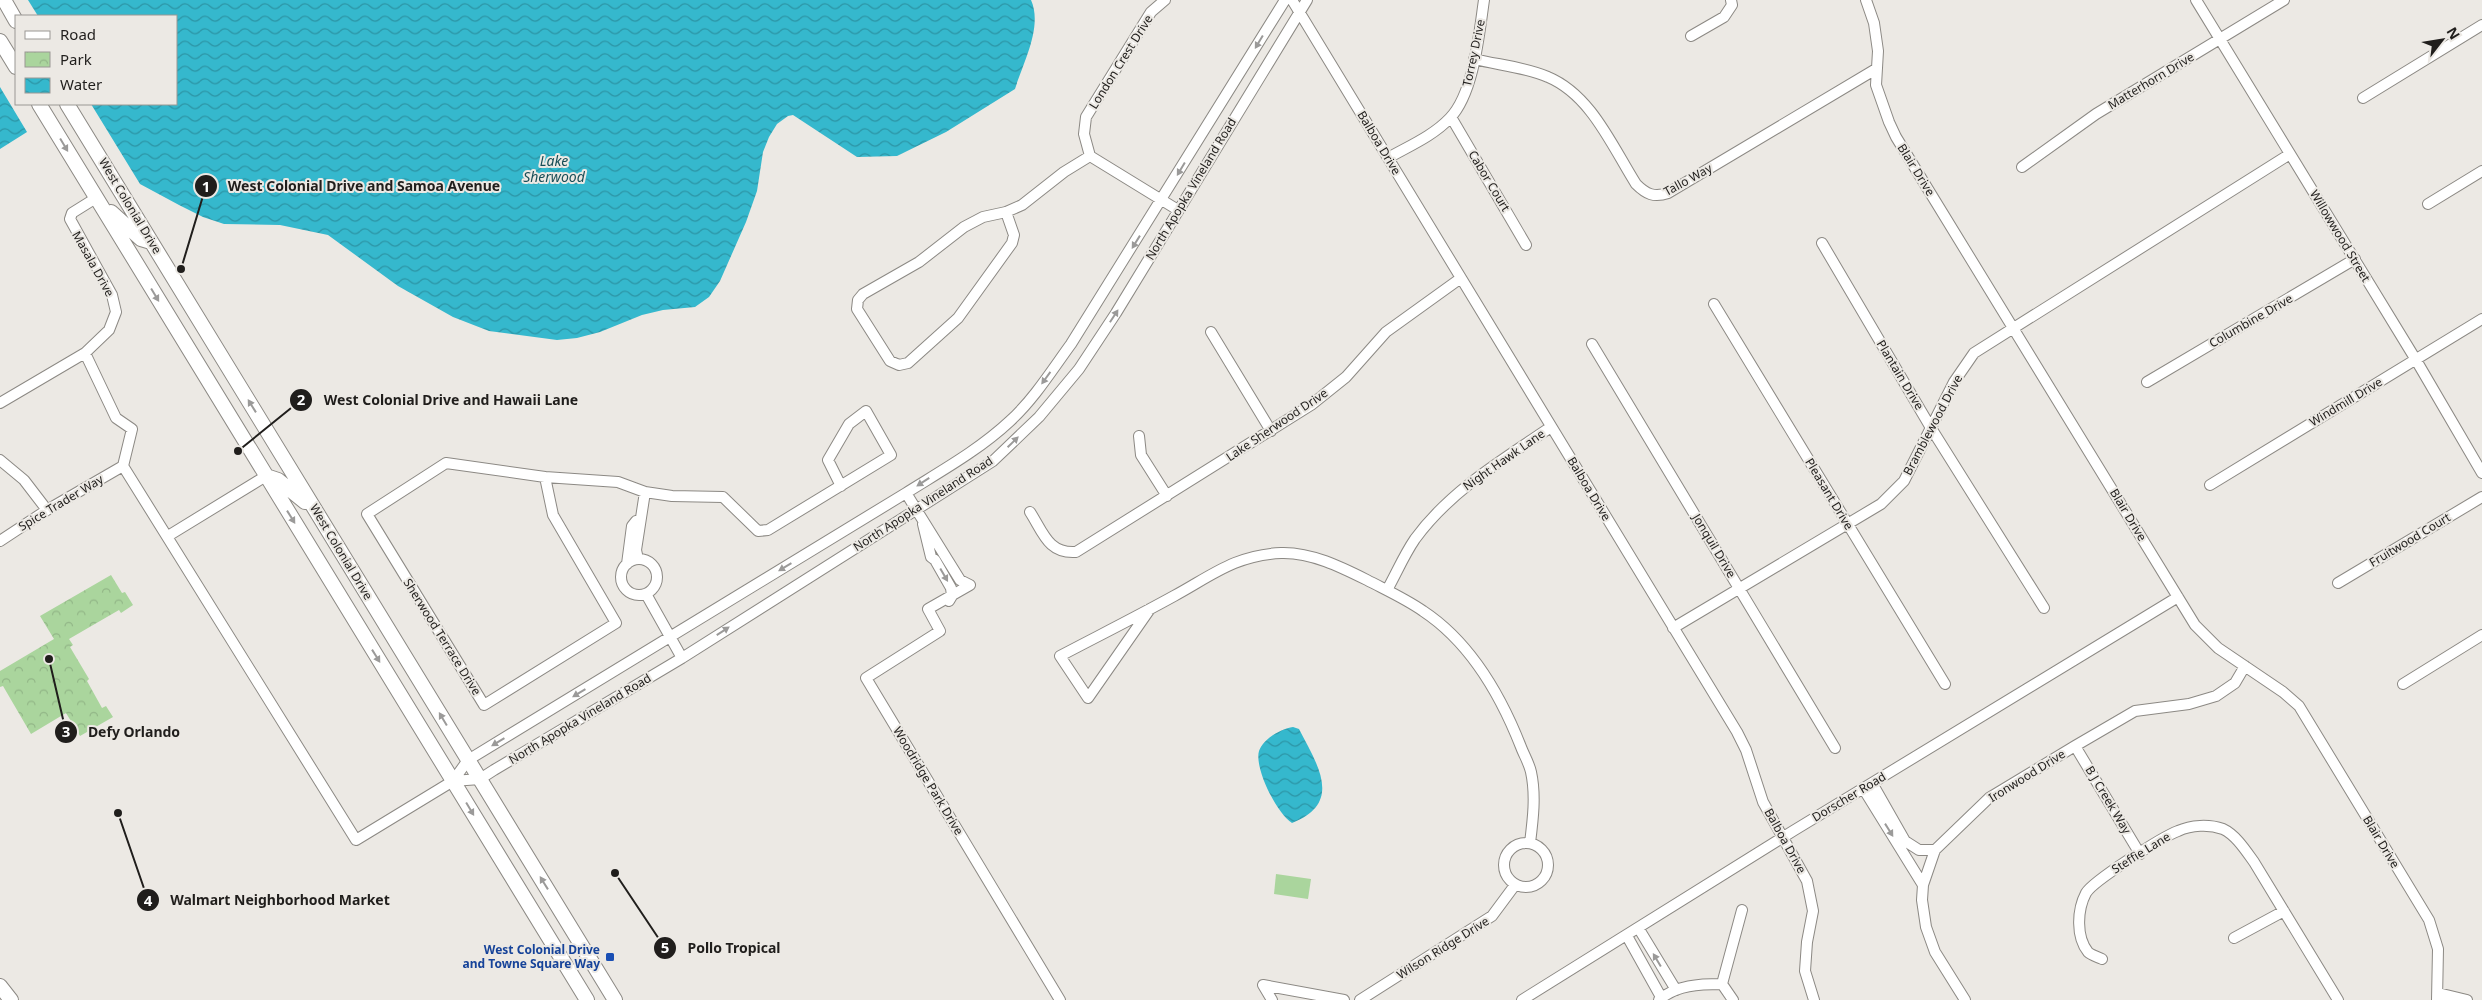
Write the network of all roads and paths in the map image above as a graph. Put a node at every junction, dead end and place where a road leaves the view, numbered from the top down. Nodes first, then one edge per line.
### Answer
1 (4, 0) edge
2 (1165, 0) edge
3 (1285, 0) edge
4 (1292, 0) edge
5 (1307, 0) edge
6 (1484, 0) edge
7 (1731, 0) edge
8 (1866, 0) edge
9 (2196, 0) edge
10 (2284, 0) edge
11 (1299, 12) junction
12 (15, 19) edge
13 (2482, 25) edge
14 (1692, 36) dead end
15 (2220, 39) junction
16 (0, 41) edge
17 (1474, 60) junction
18 (15, 65) edge
19 (1876, 69) junction
20 (2363, 98) dead end
21 (39, 105) edge
22 (68, 105) edge
23 (1451, 117) junction
24 (2290, 154) junction
25 (1090, 156) junction
26 (1388, 158) junction
27 (2022, 167) dead end
28 (2482, 171) edge
29 (96, 198) junction
30 (1162, 201) junction
31 (2428, 204) dead end
32 (1178, 210) junction
33 (1006, 212) junction
34 (152, 242) junction
35 (1822, 243) dead end
36 (1526, 245) dead end
37 (2355, 260) junction
38 (1461, 278) junction
39 (1714, 304) dead end
40 (2482, 319) edge
41 (2013, 327) junction
42 (1211, 332) dead end
43 (1592, 344) dead end
44 (85, 353) junction
45 (2416, 360) junction
46 (2147, 382) dead end
47 (0, 403) edge
48 (1551, 427) junction
49 (1931, 428) junction
50 (1271, 431) junction
51 (1139, 436) dead end
52 (0, 460) edge
53 (124, 466) junction
54 (2482, 474) edge
55 (266, 476) junction
56 (545, 477) junction
57 (2210, 485) dead end
58 (841, 486) junction
59 (645, 492) junction
60 (906, 493) junction
61 (1167, 496) junction
62 (2482, 497) edge
63 (47, 510) junction
64 (916, 510) junction
65 (317, 512) junction
66 (1030, 512) dead end
67 (640, 517) junction
68 (1847, 523) junction
69 (923, 524) junction
70 (168, 536) junction
71 (0, 541) edge
72 (638, 559) junction
73 (627, 564) junction
74 (2338, 583) dead end
75 (1739, 588) junction
76 (1387, 590) junction
77 (646, 594) junction
78 (952, 596) junction
79 (2178, 597) junction
80 (2044, 608) dead end
81 (1150, 609) junction
82 (1673, 628) junction
83 (2482, 635) edge
84 (670, 638) junction
85 (682, 658) junction
86 (2245, 666) junction
87 (1945, 684) dead end
88 (2402, 684) dead end
89 (2075, 746) junction
90 (1835, 748) dead end
91 (468, 760) junction
92 (480, 778) junction
93 (453, 782) junction
94 (1872, 783) junction
95 (1863, 788) junction
96 (1784, 837) junction
97 (1530, 843) junction
98 (1935, 850) junction
99 (2140, 854) junction
100 (1515, 885) junction
101 (1923, 886) junction
102 (1742, 910) dead end
103 (2284, 911) junction
104 (1639, 929) junction
105 (1627, 936) junction
106 (2234, 938) dead end
107 (2102, 959) dead end
108 (1722, 984) junction
109 (0, 986) edge
110 (1676, 990) junction
111 (2438, 996) edge
112 (586, 999) edge
113 (1660, 999) edge
114 (11, 1000) edge
115 (615, 1000) edge
116 (1060, 1000) edge
117 (1272, 1000) edge
118 (1344, 1000) edge
119 (1360, 1000) edge
120 (1522, 1000) edge
121 (1734, 1000) edge
122 (1814, 1000) edge
123 (1965, 1000) edge
124 (2338, 1000) edge
125 (2467, 1000) edge

1 - 12 highway
2 - 25 street, London Crest Drive
3 -> 30 street, North Apopka Vineland Road
4 - 11 street, Balboa Drive
5 - 11 street, North Apopka Vineland Road
6 - 17 street, Torrey Drive
7 - 14 street
8 - 19 street, Blair Drive
9 - 15 street, Willowwood Street
10 - 15 street, Matterhorn Drive
11 - 26 street, Balboa Drive
11 - 32 street, North Apopka Vineland Road
13 - 20 street
15 - 24 street, Willowwood Street
15 - 27 street, Matterhorn Drive
16 - 18 highway
17 - 19 street, Tallo Way
17 - 23 street, Torrey Drive
19 - 41 street, Blair Drive
21 -> 29 highway, West Colonial Drive
22 - 34 highway, West Colonial Drive
23 - 26 street, Torrey Drive
23 - 36 street, Cabor Court
24 - 37 street, Willowwood Street
24 - 41 street, Bramblewood Drive
25 - 30 street
25 - 33 street
26 - 38 street, Balboa Drive
28 - 31 street
29 - 34 highway
29 - 44 street, Masala Drive
29 -> 55 highway, West Colonial Drive
30 - 32 street
30 -> 60 street, North Apopka Vineland Road
64 -> 32 street, North Apopka Vineland Road
33 - 33 street
65 -> 34 highway, West Colonial Drive
35 - 49 street, Plantain Drive
37 - 45 street, Willowwood Street
37 - 46 street, Columbine Drive
38 - 48 street, Balboa Drive
38 - 50 street, Lake Sherwood Drive
39 - 68 street, Pleasant Drive
40 - 45 street, Windmill Drive
41 - 49 street, Bramblewood Drive
41 - 79 street, Blair Drive
42 - 50 street
43 - 75 street, Jonquil Drive
44 - 47 street, Masala Drive
44 - 53 street
45 - 54 street, Willowwood Street
45 - 57 street, Windmill Drive
48 - 76 street, Night Hawk Lane
48 - 82 street, Balboa Drive
49 - 68 street, Bramblewood Drive
49 - 80 street, Plantain Drive
50 - 61 street, Lake Sherwood Drive
51 - 61 street
52 - 63 street
53 - 63 street, Spice Trader Way
53 - 70 street
55 - 65 highway
55 - 70 street
55 -> 93 highway, West Colonial Drive
56 - 56 street, Sherwood Terrace Drive
56 - 59 street, Sherwood Terrace Drive
58 - 58 street, Sherwood Terrace Drive
58 - 59 street, Sherwood Terrace Drive
59 - 67 street
60 - 64 street, Woodridge Park Drive
60 -> 84 street, North Apopka Vineland Road
61 - 66 street, Lake Sherwood Drive
62 - 74 street, Fruitwood Court
63 - 71 street, Spice Trader Way
64 - 69 street, Woodridge Park Drive
85 -> 64 street, North Apopka Vineland Road
91 -> 65 highway, West Colonial Drive
67 - 72 street
67 - 73 street
68 - 75 street, Bramblewood Drive
68 - 87 street, Pleasant Drive
69 -> 78 street, Woodridge Park Drive
69 - 78 street, Woodridge Park Drive
70 - 93 street
72 - 73 street
72 - 77 street
73 - 77 street
75 - 82 street, Bramblewood Drive
75 - 90 street, Jonquil Drive
76 - 81 street
76 - 97 street
77 - 84 street
78 - 116 street, Woodridge Park Drive
79 - 86 street, Blair Drive
79 - 94 street, Dorscher Road
81 - 81 street
82 - 96 street, Balboa Drive
83 - 88 street
84 - 85 street
84 -> 91 street, North Apopka Vineland Road
85 - 92 street, North Apopka Vineland Road
86 - 89 street, Ironwood Drive
86 - 111 street, Blair Drive
89 - 98 street, Ironwood Drive
89 - 99 street, B J Creek Way
91 - 92 highway, West Colonial Drive
91 - 93 street
92 - 93 street
115 -> 92 highway, West Colonial Drive
93 -> 112 highway, West Colonial Drive
94 - 95 street, Dorscher Road
94 - 98 street
95 - 96 street, Dorscher Road
95 -> 101 street
96 - 104 street, Dorscher Road
96 - 122 street, Balboa Drive
97 - 100 street
97 - 100 street
98 - 101 street, Ironwood Drive
99 - 103 street, Steffie Lane
99 - 107 street, Steffie Lane
100 - 119 street, Wilson Ridge Drive
101 - 123 street, Ironwood Drive
102 - 108 street
103 - 106 street
103 - 124 street, Steffie Lane
104 - 105 street, Dorscher Road
110 -> 104 street
105 - 113 street
105 - 120 street, Dorscher Road
108 - 110 street
108 - 121 street
109 - 114 highway
110 - 113 street
111 - 125 street, Blair Drive
117 - 118 street

